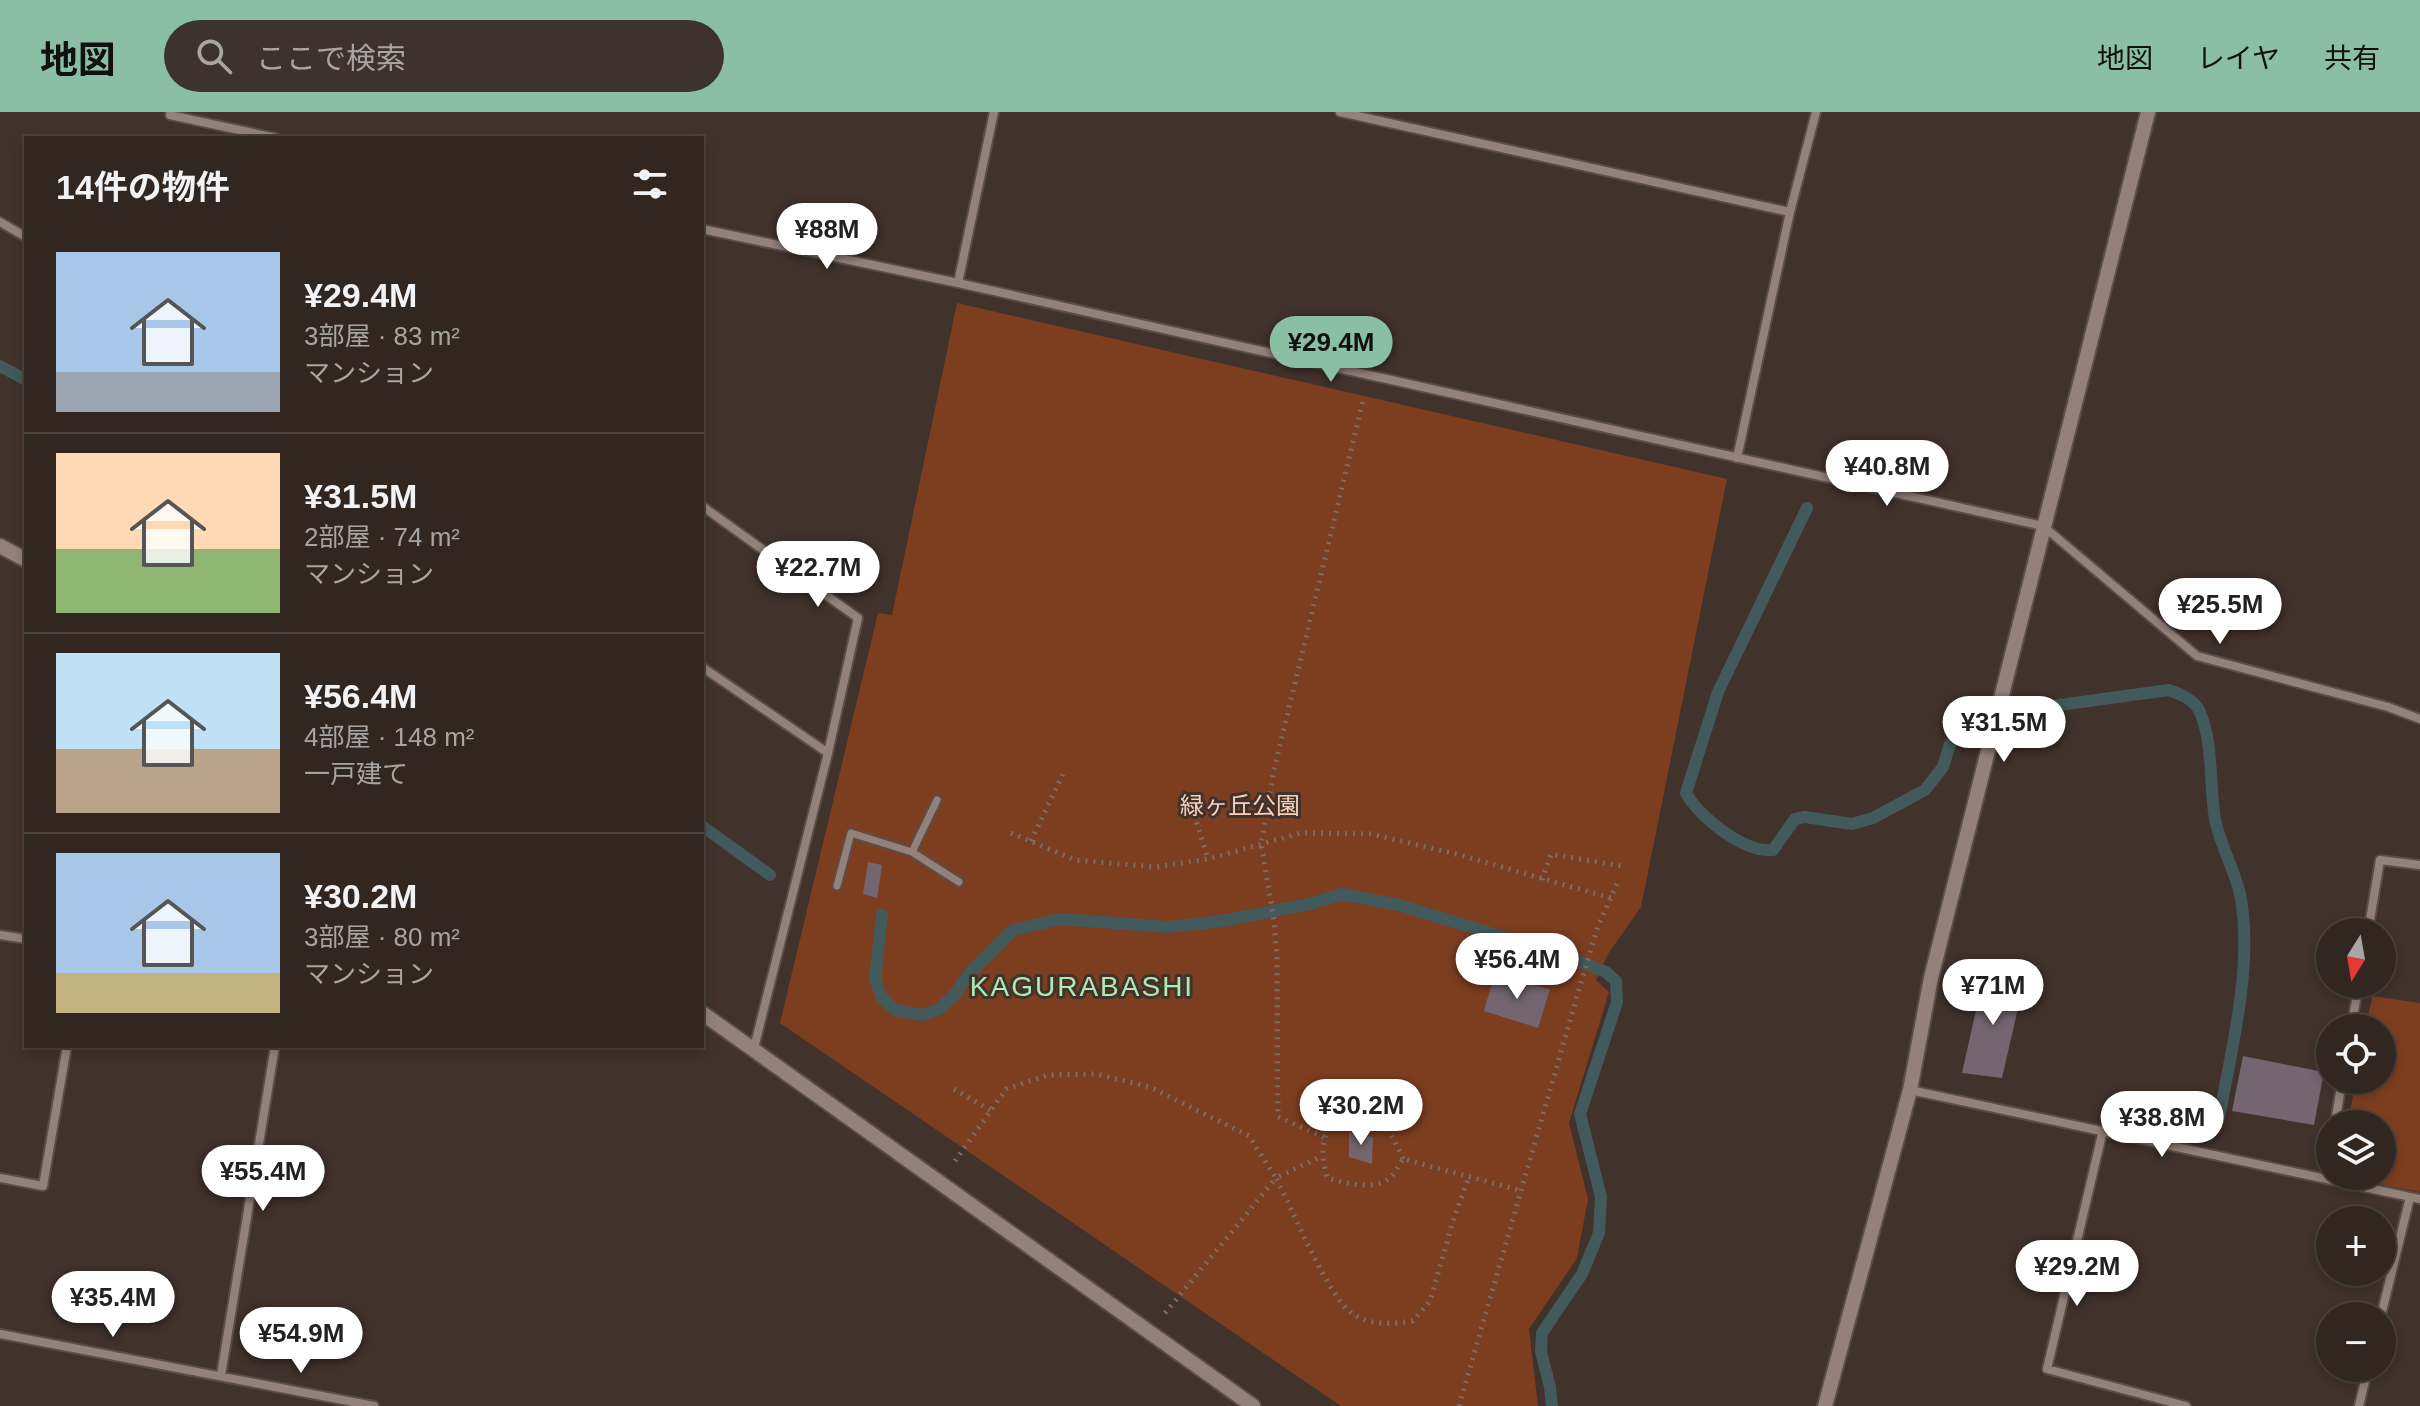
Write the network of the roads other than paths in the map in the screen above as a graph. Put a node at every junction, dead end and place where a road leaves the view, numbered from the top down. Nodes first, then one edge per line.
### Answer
1 (171, 112) edge
2 (994, 112) edge
3 (1340, 112) edge
4 (1816, 112) edge
5 (2148, 112) edge
6 (267, 136) edge
7 (1790, 212) junction
8 (0, 222) edge
9 (704, 229) edge
10 (24, 236) edge
11 (958, 283) junction
12 (1737, 458) junction
13 (704, 507) edge
14 (2043, 526) junction
15 (0, 546) edge
16 (24, 559) edge
17 (704, 668) edge
18 (2420, 719) edge
19 (828, 753) junction
20 (937, 800) dead end
21 (912, 852) junction
22 (2420, 865) edge
23 (959, 882) dead end
24 (837, 886) dead end
25 (2370, 918) edge
26 (0, 935) edge
27 (24, 939) edge
28 (704, 1014) edge
29 (67, 1048) edge
30 (275, 1048) edge
31 (754, 1048) junction
32 (1910, 1090) junction
33 (2103, 1130) junction
34 (2316, 1176) edge
35 (0, 1178) edge
36 (2379, 1190) edge
37 (2415, 1198) edge
38 (2385, 1302) edge
39 (0, 1334) edge
40 (221, 1375) junction
41 (2365, 1382) edge
42 (374, 1406) edge
43 (1253, 1406) edge
44 (1825, 1406) edge
45 (2186, 1406) edge
46 (2359, 1406) edge

1 - 6 street
2 - 11 street
3 - 7 street
4 - 7 street
5 - 14 street
7 - 12 street
8 - 10 street
9 - 11 street
11 - 12 street
12 - 14 street
13 - 19 street
14 - 18 street
14 - 32 street
15 - 16 street
17 - 19 street
19 - 31 street
20 - 21 street
21 - 23 street
21 - 24 street
22 - 25 street
26 - 27 street
28 - 31 street
29 - 35 street
30 - 40 street
31 - 43 street
32 - 33 street
32 - 44 street
33 - 34 street
33 - 45 street
36 - 37 street
37 - 38 street
39 - 40 street
40 - 42 street
41 - 46 street

